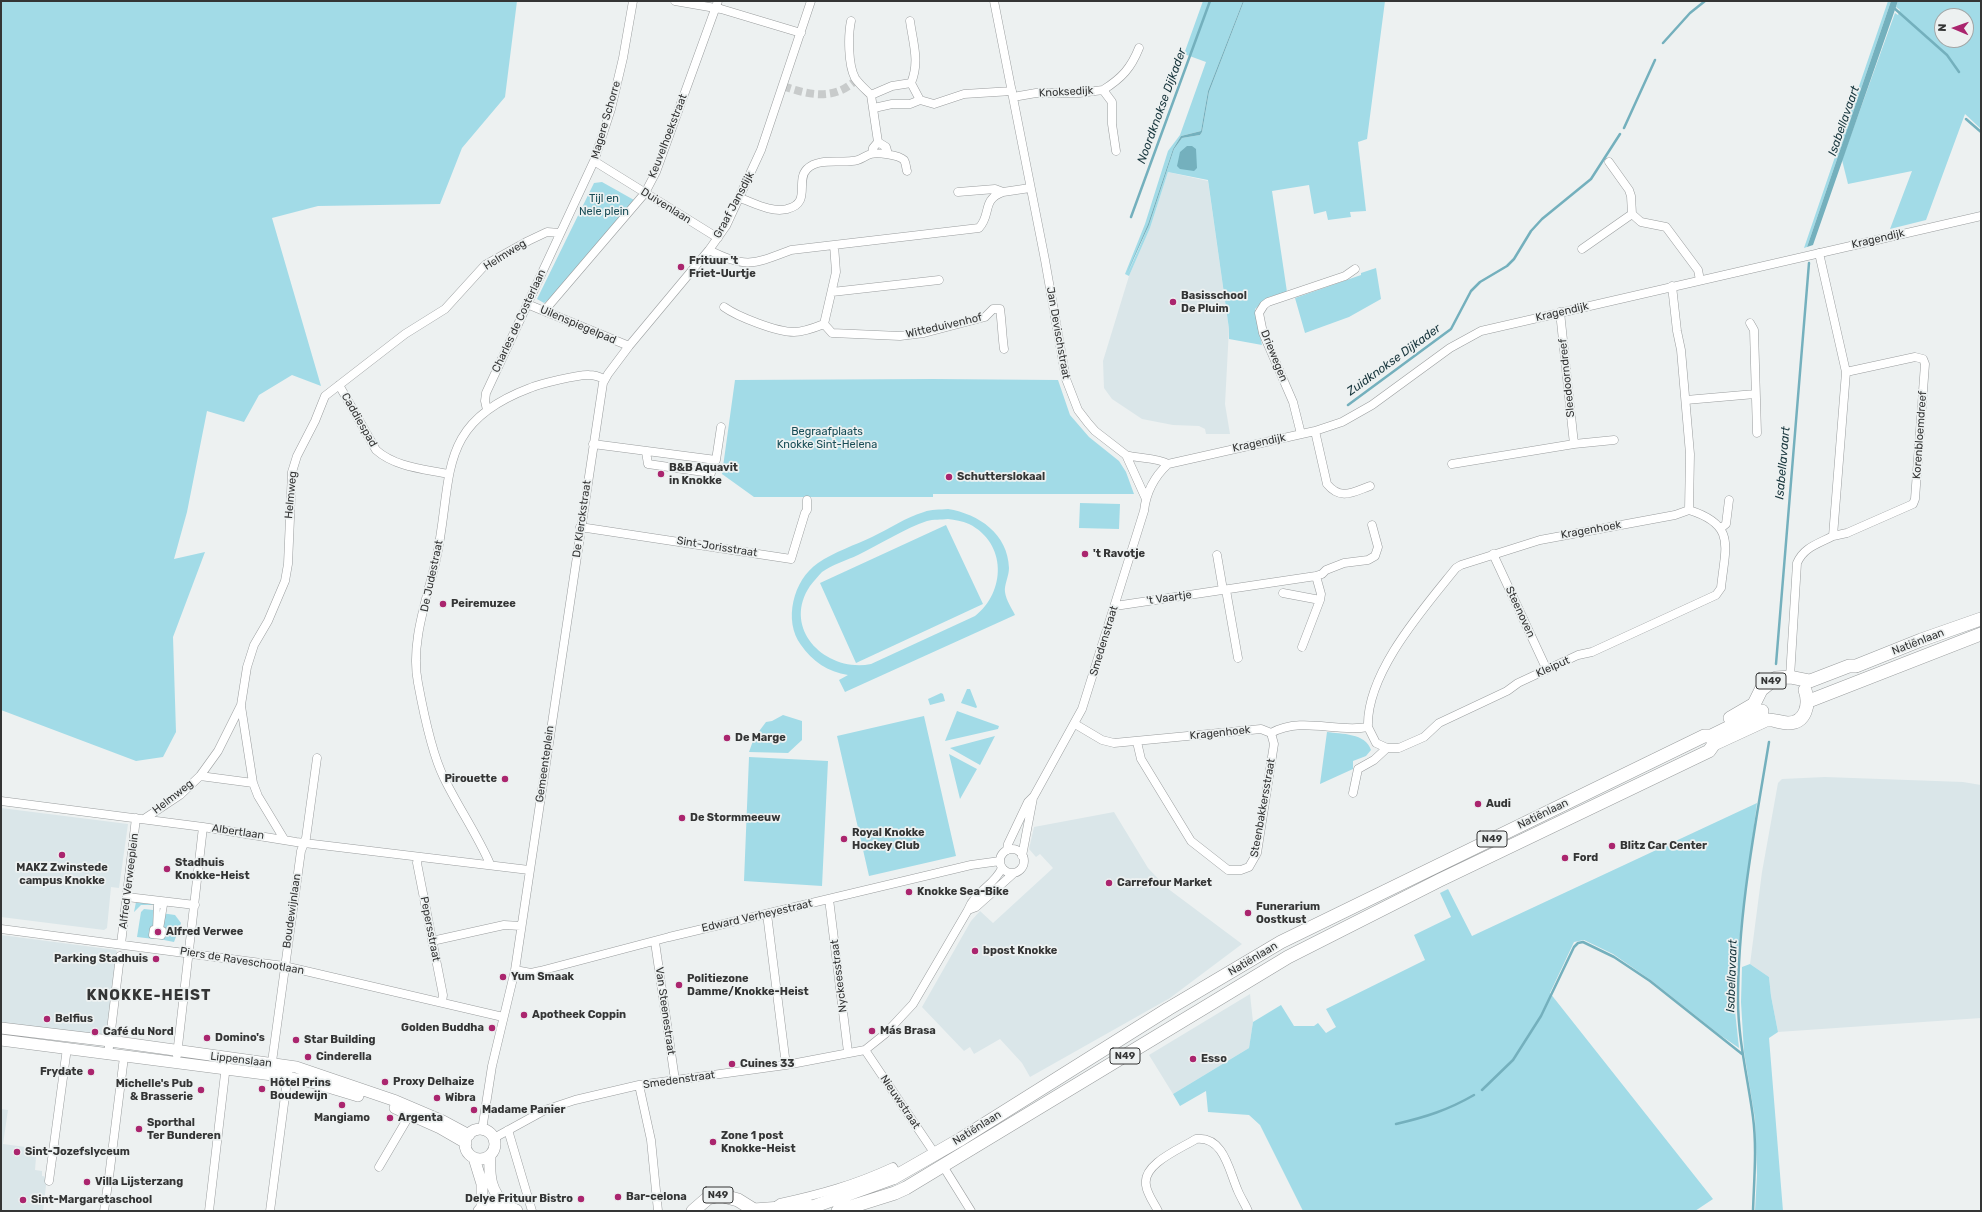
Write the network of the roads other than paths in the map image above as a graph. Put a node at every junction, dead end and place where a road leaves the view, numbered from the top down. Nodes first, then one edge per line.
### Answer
1 (633, 1) edge
2 (675, 1) edge
3 (811, 1) edge
4 (994, 1) edge
5 (716, 4) edge
6 (851, 21) dead end
7 (910, 21) dead end
8 (801, 33) junction
9 (1139, 48) dead end
10 (911, 83) junction
11 (1104, 90) junction
12 (1012, 94) junction
13 (871, 95) junction
14 (920, 100) junction
15 (874, 108) junction
16 (878, 142) junction
17 (1116, 151) dead end
18 (872, 153) junction
19 (888, 154) junction
20 (594, 161) junction
21 (1609, 162) dead end
22 (907, 171) dead end
23 (1030, 188) junction
24 (645, 192) junction
25 (958, 192) dead end
26 (1003, 192) junction
27 (740, 198) junction
28 (1632, 214) junction
29 (1981, 216) edge
30 (560, 233) junction
31 (718, 238) junction
32 (834, 245) junction
33 (1582, 249) dead end
34 (709, 250) junction
35 (1819, 253) junction
36 (1355, 269) dead end
37 (939, 280) dead end
38 (1700, 280) junction
39 (1672, 286) junction
40 (832, 292) junction
41 (527, 304) junction
42 (724, 307) dead end
43 (545, 310) junction
44 (1560, 312) junction
45 (1750, 322) dead end
46 (824, 324) junction
47 (629, 346) junction
48 (1004, 349) dead end
49 (1846, 372) junction
50 (604, 379) junction
51 (339, 385) junction
52 (1755, 394) junction
53 (1686, 400) junction
54 (487, 410) junction
55 (721, 427) dead end
56 (1315, 431) junction
57 (1757, 433) dead end
58 (1301, 434) junction
59 (1614, 440) dead end
60 (593, 444) junction
61 (1574, 444) junction
62 (646, 452) junction
63 (1126, 455) junction
64 (1168, 464) junction
65 (1452, 464) dead end
66 (711, 473) dead end
67 (448, 474) junction
68 (1370, 486) dead end
69 (1146, 499) junction
70 (807, 500) dead end
71 (1729, 500) dead end
72 (1689, 510) junction
73 (1372, 525) dead end
74 (580, 527) junction
75 (1721, 528) junction
76 (1833, 536) junction
77 (1493, 554) junction
78 (1217, 555) dead end
79 (1316, 576) junction
80 (1224, 590) junction
81 (1283, 593) dead end
82 (1320, 600) junction
83 (1115, 606) junction
84 (1981, 619) edge
85 (1981, 634) edge
86 (1302, 647) dead end
87 (1238, 658) dead end
88 (560, 659) joint
89 (1856, 666) junction
90 (1547, 670) junction
91 (1790, 677) junction
92 (1862, 681) junction
93 (1807, 696) junction
94 (241, 705) junction
95 (1766, 719) junction
96 (1075, 724) junction
97 (1368, 727) junction
98 (1271, 734) junction
99 (1704, 736) junction
100 (1137, 742) junction
101 (1387, 748) junction
102 (317, 758) dead end
103 (200, 776) junction
104 (253, 783) junction
105 (1353, 794) dead end
106 (1034, 796) junction
107 (1, 801) edge
108 (140, 819) junction
109 (203, 827) junction
110 (284, 839) junction
111 (303, 843) junction
112 (1007, 850) junction
113 (1022, 856) junction
114 (418, 857) junction
115 (490, 864) junction
116 (1001, 865) junction
117 (529, 870) junction
118 (1014, 873) junction
119 (127, 897) junction
120 (829, 899) junction
121 (195, 905) junction
122 (968, 910) junction
123 (767, 914) junction
124 (521, 926) junction
125 (1, 929) edge
126 (157, 936) joint
127 (432, 941) junction
128 (655, 942) junction
129 (122, 944) junction
130 (190, 953) junction
131 (120, 956) dead end
132 (284, 966) junction
133 (515, 970) junction
134 (442, 1002) junction
135 (503, 1018) junction
136 (1, 1028) edge
137 (1, 1040) edge
138 (110, 1041) junction
139 (67, 1048) junction
140 (865, 1050) junction
141 (178, 1052) junction
142 (848, 1052) junction
143 (108, 1055) junction
144 (124, 1057) junction
145 (226, 1058) junction
146 (177, 1064) junction
147 (786, 1065) junction
148 (271, 1069) junction
149 (226, 1070) junction
150 (288, 1071) junction
151 (675, 1080) junction
152 (639, 1085) junction
153 (412, 1111) junction
154 (482, 1130) junction
155 (508, 1130) junction
156 (494, 1138) junction
157 (467, 1139) junction
158 (935, 1154) junction
159 (490, 1156) junction
160 (474, 1158) junction
161 (944, 1166) junction
162 (379, 1167) dead end
163 (898, 1175) junction
164 (49, 1181) dead end
165 (817, 1205) junction
166 (511, 1209) edge
167 (775, 1209) junction
168 (481, 1210) edge
169 (104, 1211) edge
170 (209, 1211) edge
171 (270, 1211) edge
172 (532, 1211) edge
173 (658, 1211) edge
174 (693, 1211) edge
175 (704, 1211) edge
176 (739, 1211) edge
177 (801, 1211) edge
178 (838, 1211) edge
179 (971, 1211) edge
180 (1158, 1211) edge
181 (1248, 1211) edge

1 - 20 street, Magere Schorre
2 - 5 street
3 - 8 street, Graaf Jansdijk
4 - 12 street, Jan Devischstraat
5 - 8 street
5 - 24 street, Keuvelhoekstraat
6 - 13 street
7 - 10 street
8 - 27 street, Graaf Jansdijk
9 - 11 street
10 - 13 street
10 - 14 street
11 - 12 street, Knoksedijk
11 - 17 street, Knoksedijk
12 - 14 street, Knoksedijk
12 - 23 street, Jan Devischstraat
13 - 15 street
14 - 15 street, Knoksedijk
15 - 16 street
16 - 18 street
16 - 19 street
18 - 19 street
18 - 27 street
19 - 22 street
20 - 24 street, Duivenlaan
20 - 30 street, Magere Schorre
21 - 28 street
23 - 26 street
23 - 63 street, Jan Devischstraat
24 - 31 street, Duivenlaan
24 - 43 street, Keuvelhoekstraat
25 - 26 street
26 - 32 street
27 - 31 street, Graaf Jansdijk
28 - 33 street
28 - 38 street
29 - 35 street, Kragendijk
30 - 41 street, Charles de Costerlaan
30 - 51 street, Helmweg
31 - 34 street, Graaf Jansdijk
32 - 34 street
32 - 40 street
34 - 47 street, Graaf Jansdijk
35 - 38 street, Kragendijk
35 - 49 street
36 - 58 street, Driewegen
37 - 40 street
38 - 39 street, Kragendijk
39 - 44 street, Kragendijk
39 - 53 street
40 - 46 street
41 - 43 street, Uilenspiegelpad
41 - 54 street, Charles de Costerlaan
42 - 46 street
43 - 47 street, Uilenspiegelpad
44 - 56 street, Kragendijk
44 - 61 street, Sleedoorndreef
45 - 52 street
46 - 48 street, Witteduivenhof
47 - 50 street, Graaf Jansdijk
49 - 76 street
49 - 76 street, Korenbloemdreef
50 - 54 street, De Judestraat
50 - 60 street, De Klerckstraat
51 - 67 street, Caddiespad
51 - 94 street, Helmweg
52 - 53 street
52 - 57 street
53 - 72 street
54 - 67 street, De Judestraat
55 - 62 street
56 - 58 street, Kragendijk
56 - 68 street
58 - 64 street, Kragendijk
59 - 61 street
60 - 62 street
60 - 74 street, De Klerckstraat
61 - 65 street
62 - 66 street
63 - 64 street, Kragendijk
63 - 69 street, Jan Devischstraat
64 - 69 street, Smedenstraat
67 - 115 street, De Judestraat
69 - 83 street, Smedenstraat
70 - 74 street, Sint-Jorisstraat
71 - 75 street
72 - 75 street
72 - 77 street, Kragenhoek
73 - 79 street, 't Vaartje
74 - 88 street, De Klerckstraat
75 - 90 street, Kleiput
76 - 91 street, Korenbloemdreef
77 - 90 street, Steenoven
77 - 97 street, Kragenhoek
78 - 80 street
79 - 80 street, 't Vaartje
79 - 82 street
80 - 83 street, 't Vaartje
80 - 87 street
81 - 82 street
82 - 86 street
83 - 96 street, Smedenstraat
84 - 89 main road, Natiënlaan / N49
85 - 92 main road, Natiënlaan
88 - 117 street, Gemeenteplein
89 - 91 main road, Natiënlaan / N49
89 - 93 main road, Natiënlaan / N49
90 - 101 street, Kleiput
91 - 99 main road, Natiënlaan / N49
92 - 93 main road, Natiënlaan
92 - 95 main road, Natiënlaan
93 - 95 main road
93 - 95 main road, N49
94 - 103 street, Helmweg
94 - 104 street
95 - 99 main road, Natiënlaan / N49
95 - 161 main road, Natiënlaan / N49
96 - 100 street, Kragenhoek
96 - 106 street, Smedenstraat
97 - 98 street
97 - 101 street
98 - 100 street, Kragenhoek
98 - 100 street, Steenbakkersstraat
99 - 158 main road, Natiënlaan / N49
101 - 105 street
102 - 111 street, Boudewijnlaan
103 - 104 street
103 - 108 street, Helmweg
104 - 110 street
106 - 112 street, Smedenstraat
106 - 113 street, Smedenstraat
107 - 108 street, Albertlaan
108 - 109 street, Albertlaan
108 - 119 street, Alfred Verweeplein
109 - 110 street, Albertlaan
109 - 121 street
110 - 111 street, Albertlaan
111 - 114 street, Albertlaan
111 - 132 street, Boudewijnlaan
112 - 113 street
112 - 116 street
113 - 118 street
114 - 115 street, Albertlaan
114 - 127 street, Pepersstraat
115 - 117 street
116 - 118 street
116 - 120 street, Edward Verheyestraat
116 - 122 street
117 - 124 street, Gemeenteplein
118 - 122 street
119 - 121 street
119 - 129 street, Alfred Verweeplein
120 - 123 street, Edward Verheyestraat
120 - 142 street, Nyckeesstraat
121 - 130 street
122 - 140 street
123 - 128 street, Edward Verheyestraat
123 - 147 street
124 - 127 street
124 - 133 street, Gemeenteplein
125 - 129 street, Piers de Raveschootlaan
126 - 126 street
127 - 134 street, Pepersstraat
128 - 133 street, Edward Verheyestraat
128 - 151 street, Van Steenestraat
129 - 130 street, Piers de Raveschootlaan
130 - 132 street, Piers de Raveschootlaan
130 - 141 street
131 - 138 street
132 - 134 street, Piers de Raveschootlaan
132 - 148 street, Boudewijnlaan
133 - 135 street, Gemeenteplein
134 - 135 street, Piers de Raveschootlaan
135 - 154 street, Gemeenteplein
136 - 138 main road, Lippenslaan
137 - 139 main road, Lippenslaan
138 - 141 main road, Lippenslaan
138 - 143 street
139 - 143 main road, Lippenslaan
139 - 164 street
140 - 142 street, Smedenstraat
140 - 158 street, Nieuwstraat
141 - 145 main road, Lippenslaan
141 - 146 street
142 - 147 street, Smedenstraat
143 - 144 main road, Lippenslaan
144 - 146 main road, Lippenslaan
144 - 169 street
145 - 148 main road, Lippenslaan
145 - 149 street
146 - 149 main road, Lippenslaan
147 - 151 street, Smedenstraat
148 - 149 main road, Lippenslaan
148 - 150 main road, Lippenslaan
149 - 170 street
150 - 153 main road, Lippenslaan
150 - 171 street
151 - 152 street, Smedenstraat
152 - 155 street, Smedenstraat
152 - 173 street
153 - 157 main road, Lippenslaan
153 - 162 street
154 - 156 main road
154 - 157 main road
155 - 156 street, Smedenstraat
155 - 172 street
156 - 159 main road
157 - 160 main road
158 - 163 main road, Natiënlaan / N49
159 - 160 main road
159 - 166 main road
160 - 168 main road
161 - 178 main road, Natiënlaan / N49
161 - 179 street
163 - 165 main road, Natiënlaan / N49
163 - 167 street
165 - 167 main road, Natiënlaan / N49
165 - 177 main road, Natiënlaan / N49
166 - 168 main road
167 - 174 main road, N49
175 - 176 main road, N49
180 - 181 street

